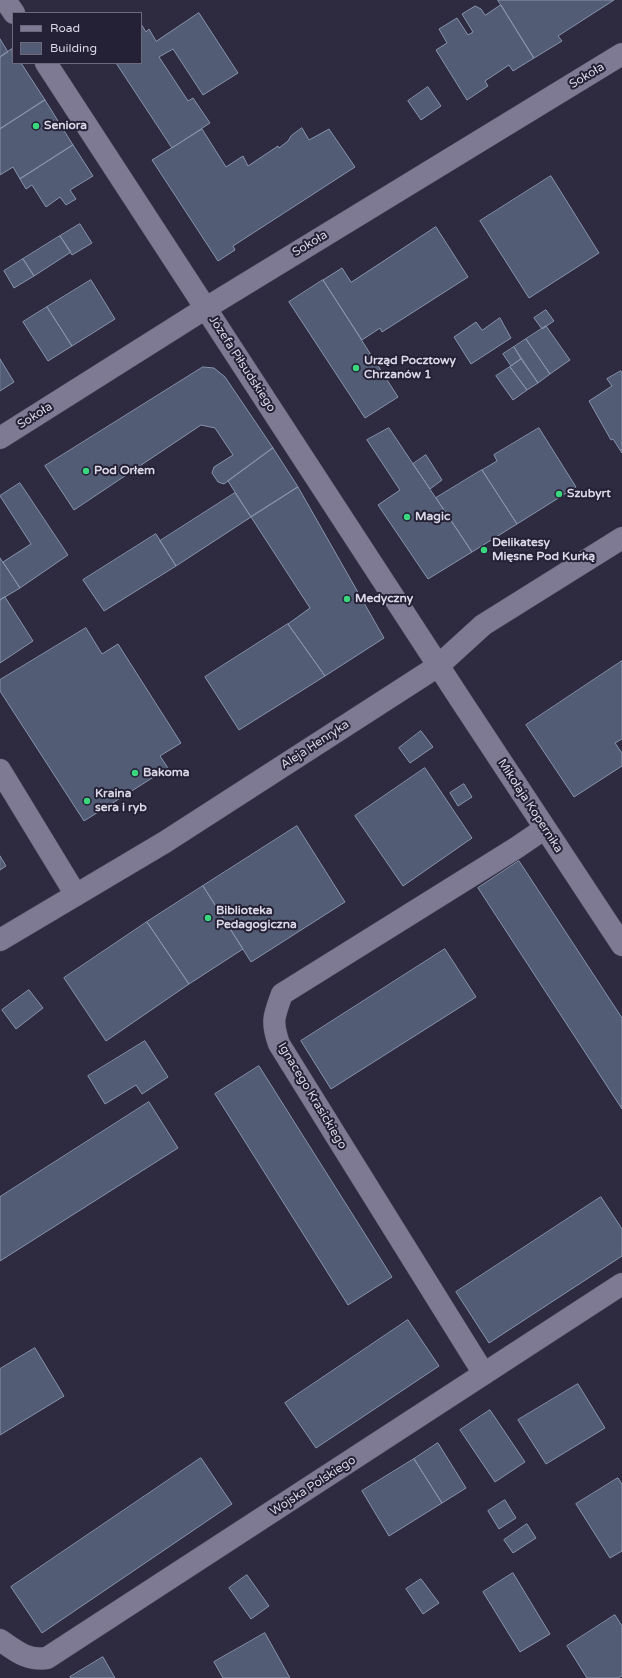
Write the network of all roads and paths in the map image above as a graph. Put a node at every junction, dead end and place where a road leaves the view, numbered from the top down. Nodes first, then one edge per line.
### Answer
1 (6, 0) edge
2 (13, 12) edge
3 (622, 54) edge
4 (47, 64) edge
5 (206, 308) junction
6 (0, 438) edge
7 (622, 538) edge
8 (438, 666) junction
9 (0, 770) edge
10 (544, 829) junction
11 (76, 894) junction
12 (0, 940) edge
13 (622, 945) edge
14 (622, 1284) edge
15 (484, 1374) junction
16 (0, 1640) edge

1 - 2 street
3 - 5 street, Sokoła
4 - 5 street, Józefa Piłsudskiego
5 - 6 street, Sokoła
5 - 8 street, Józefa Piłsudskiego
7 - 8 street, Aleja Henryka
8 - 10 street, Mikołaja Kopernika
8 - 11 street, Aleja Henryka
9 - 11 street
10 - 13 street, Mikołaja Kopernika
10 - 15 street, Ignacego Krasickiego
11 - 12 street, Aleja Henryka
14 - 15 street, Wojska Polskiego
15 - 16 street, Wojska Polskiego

